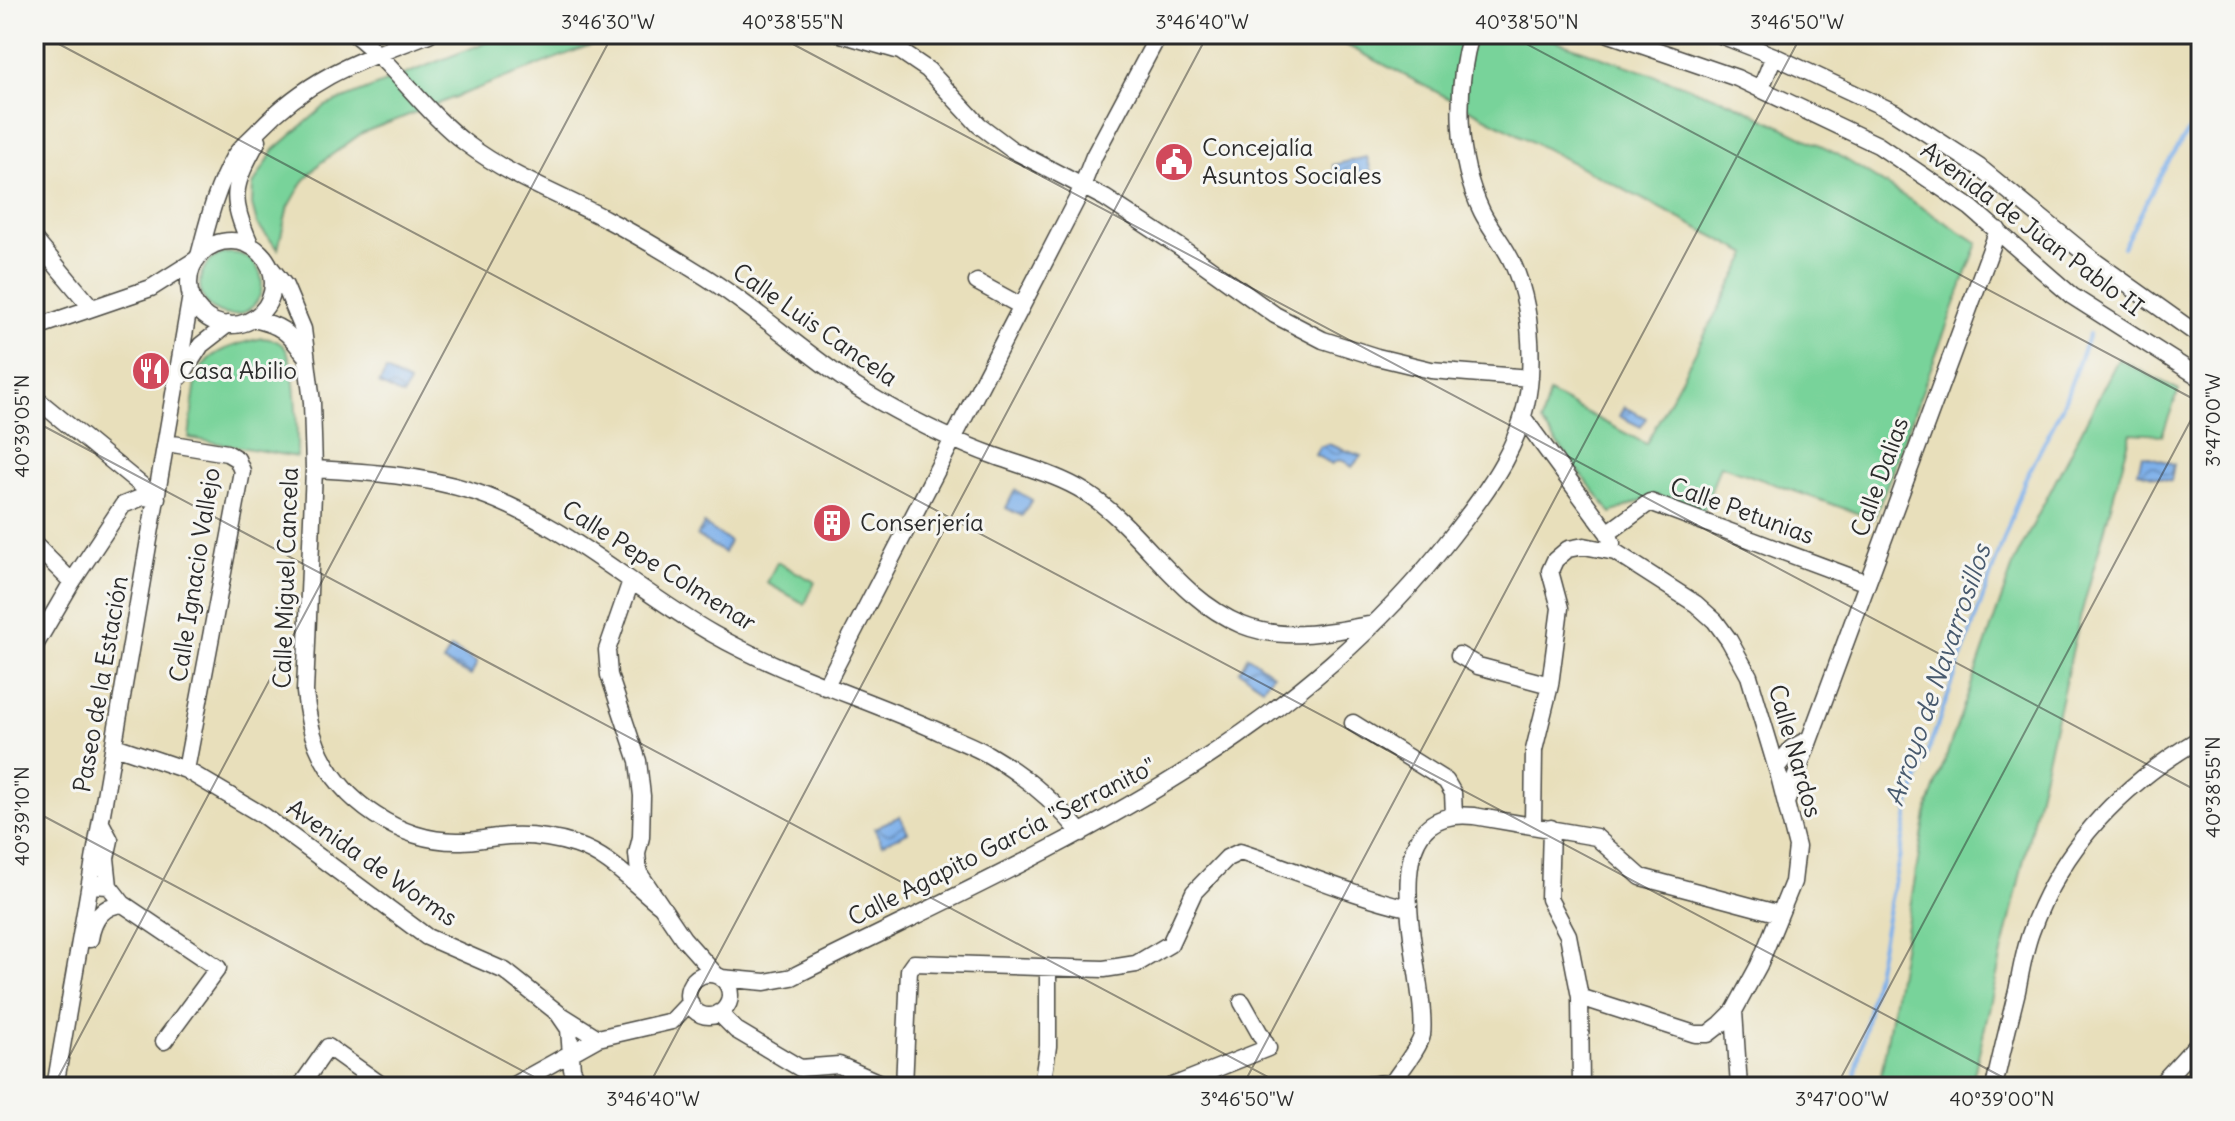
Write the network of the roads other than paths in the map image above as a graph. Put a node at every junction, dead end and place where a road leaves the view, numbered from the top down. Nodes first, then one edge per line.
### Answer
1 (354, 34) edge
2 (429, 34) edge
3 (841, 34) edge
4 (1159, 34) edge
5 (1471, 34) edge
6 (1609, 34) edge
7 (1718, 34) edge
8 (379, 53) junction
9 (1774, 56) junction
10 (1761, 88) junction
11 (268, 121) junction
12 (1082, 186) junction
13 (1998, 230) junction
14 (34, 239) edge
15 (251, 246) junction
16 (198, 258) junction
17 (270, 267) junction
18 (977, 282) dead end
19 (151, 288) junction
20 (191, 293) junction
21 (1021, 306) junction
22 (91, 307) junction
23 (253, 319) junction
24 (228, 324) junction
25 (34, 328) edge
26 (2201, 337) edge
27 (307, 358) junction
28 (1530, 378) junction
29 (2201, 378) edge
30 (177, 384) junction
31 (34, 397) edge
32 (1524, 419) junction
33 (952, 439) junction
34 (167, 443) junction
35 (1512, 449) junction
36 (1546, 449) junction
37 (314, 469) junction
38 (157, 498) junction
39 (1608, 533) junction
40 (34, 544) edge
41 (1615, 552) junction
42 (631, 581) junction
43 (72, 582) junction
44 (1867, 583) junction
45 (1376, 623) junction
46 (39, 628) edge
47 (1325, 633) junction
48 (34, 647) edge
49 (1459, 655) dead end
50 (1341, 656) junction
51 (1550, 685) junction
52 (825, 687) junction
53 (1353, 723) dead end
54 (2201, 738) edge
55 (1807, 740) junction
56 (1770, 743) junction
57 (115, 746) junction
58 (1792, 748) junction
59 (1798, 768) junction
60 (186, 770) junction
61 (1778, 771) junction
62 (1786, 803) junction
63 (1454, 814) junction
64 (101, 823) junction
65 (1533, 824) junction
66 (1551, 828) junction
67 (1081, 833) junction
68 (637, 854) junction
69 (612, 863) junction
70 (90, 885) junction
71 (109, 886) junction
72 (118, 904) junction
73 (660, 905) junction
74 (1408, 908) junction
75 (1780, 914) junction
76 (683, 938) junction
77 (1048, 967) junction
78 (718, 976) junction
79 (73, 981) junction
80 (765, 982) junction
81 (690, 995) junction
82 (1580, 997) junction
83 (1242, 1002) dead end
84 (724, 1007) junction
85 (1734, 1011) junction
86 (558, 1013) junction
87 (598, 1038) junction
88 (2201, 1040) edge
89 (164, 1041) dead end
90 (570, 1052) junction
91 (55, 1087) edge
92 (300, 1087) edge
93 (384, 1087) edge
94 (510, 1087) edge
95 (581, 1087) edge
96 (889, 1087) edge
97 (904, 1087) edge
98 (1042, 1087) edge
99 (1170, 1087) edge
100 (1354, 1087) edge
101 (1581, 1087) edge
102 (1739, 1087) edge
103 (1994, 1087) edge
104 (2158, 1087) edge

1 - 8 street, Calle Luis Cancela
2 - 8 street
3 - 12 street
4 - 12 street
5 - 28 street, Calle Agapito García "Serranito"
6 - 10 street, Avenida de Juan Pablo II
7 - 9 street, Avenida de Juan Pablo II
8 - 11 street
8 - 33 street, Calle Luis Cancela
9 - 10 street
9 - 26 street, Avenida de Juan Pablo II
10 - 13 street, Avenida de Juan Pablo II
11 - 15 street
11 - 16 street
12 - 21 street
12 - 28 street
13 - 29 street, Avenida de Juan Pablo II
13 - 44 street, Calle Dalias
14 - 22 street
15 - 16 street
15 - 17 street
16 - 19 street
16 - 20 street
17 - 23 street
17 - 27 street, Calle Miguel Cancela
18 - 21 street
19 - 20 street
19 - 22 street
20 - 24 street
20 - 30 street, Paseo de la Estación
21 - 33 street
22 - 25 street
23 - 24 street
23 - 27 street
24 - 30 street, Paseo de la Estación
27 - 37 street, Calle Miguel Cancela
28 - 32 street, Calle Agapito García "Serranito"
30 - 34 street, Paseo de la Estación
31 - 38 street
32 - 35 street, Calle Agapito García "Serranito"
32 - 36 street
33 - 47 street, Calle Luis Cancela
33 - 52 street
34 - 38 street, Paseo de la Estación
34 - 60 street, Calle Ignacio Vallejo
35 - 36 street
35 - 45 street, Calle Agapito García "Serranito"
36 - 39 street
37 - 42 street, Calle Pepe Colmenar
37 - 69 street, Calle Miguel Cancela
38 - 43 street
38 - 57 street, Paseo de la Estación
39 - 41 street
39 - 44 street, Calle Petunias
40 - 43 street
41 - 51 street
41 - 56 street, Calle Nardos
42 - 52 street, Calle Pepe Colmenar
42 - 68 street
43 - 46 street
44 - 55 street, Calle Dalias
45 - 47 street, Calle Luis Cancela
45 - 50 street, Calle Agapito García "Serranito"
46 - 48 street
47 - 50 street
49 - 51 street
50 - 67 street, Calle Agapito García "Serranito"
51 - 65 street
52 - 67 street, Calle Pepe Colmenar
53 - 63 street
54 - 103 street
55 - 58 street
55 - 59 street, Calle Dalias
56 - 58 street
56 - 61 street, Calle Nardos
57 - 60 street, Avenida de Worms
57 - 64 street, Paseo de la Estación
58 - 61 street
59 - 61 street
59 - 62 street, Calle Dalias
60 - 86 street, Avenida de Worms
61 - 62 street, Calle Nardos
62 - 75 street, Calle Nardos
63 - 65 street
63 - 74 street
64 - 70 street, Paseo de la Estación
64 - 71 street
65 - 66 street
66 - 75 street
66 - 82 street
67 - 80 street, Calle Agapito García "Serranito"
68 - 69 street
68 - 73 street, Calle Miguel Cancela
69 - 73 street, Calle Miguel Cancela
70 - 71 street
70 - 72 street
70 - 79 street, Paseo de la Estación
71 - 72 street
72 - 79 street
72 - 89 street
73 - 76 street, Calle Miguel Cancela
74 - 77 street
74 - 100 street
75 - 85 street, Calle Nardos
76 - 78 street, Calle Miguel Cancela
76 - 81 street, Calle Miguel Cancela
77 - 97 street
77 - 98 street
78 - 80 street, Calle Agapito García "Serranito"
78 - 81 street
78 - 84 street
79 - 91 street, Paseo de la Estación
80 - 84 street, Calle Agapito García "Serranito"
81 - 84 street
81 - 87 street
82 - 85 street, Calle Nardos
82 - 101 street
83 - 99 street
84 - 96 street
85 - 102 street
86 - 87 street, Avenida de Worms
86 - 90 street
87 - 90 street
88 - 104 street
90 - 94 street
90 - 95 street
92 - 93 street

